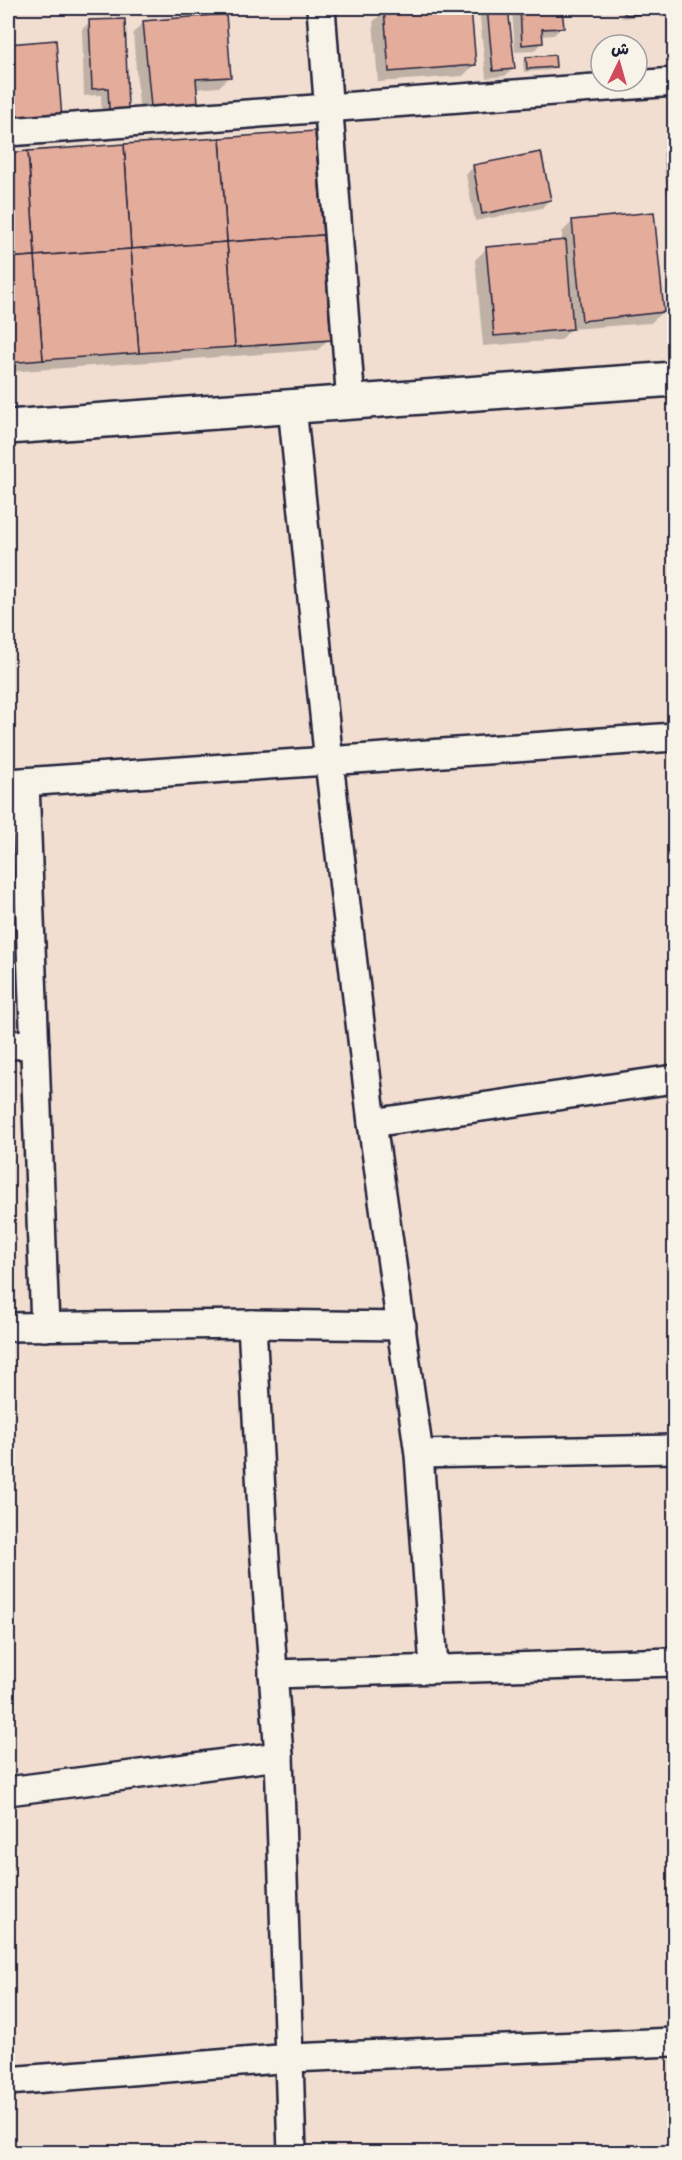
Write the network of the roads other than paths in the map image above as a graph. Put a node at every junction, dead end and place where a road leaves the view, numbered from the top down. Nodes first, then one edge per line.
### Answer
1 (321, 8) edge
2 (675, 82) edge
3 (328, 108) junction
4 (8, 132) edge
5 (675, 379) edge
6 (351, 402) junction
7 (292, 407) junction
8 (8, 427) edge
9 (675, 737) edge
10 (329, 762) junction
11 (16, 783) edge
12 (35, 1044) junction
13 (8, 1045) edge
14 (675, 1079) edge
15 (372, 1123) junction
16 (252, 1324) junction
17 (45, 1326) junction
18 (402, 1326) junction
19 (8, 1327) edge
20 (675, 1449) edge
21 (419, 1454) junction
22 (675, 1662) edge
23 (434, 1667) junction
24 (273, 1674) junction
25 (279, 1756) junction
26 (8, 1791) edge
27 (675, 2042) edge
28 (291, 2058) junction
29 (8, 2080) edge
30 (292, 2152) edge

1 - 3 street
2 - 3 street
3 - 4 street
3 - 6 street
5 - 6 street
6 - 7 street
7 - 8 street
7 - 10 street
9 - 10 street
10 - 11 street
10 - 15 street
11 - 12 street
12 - 13 street
12 - 17 street
14 - 15 street
15 - 18 street
16 - 17 street
16 - 18 street
16 - 24 street
17 - 19 street
18 - 21 street
20 - 21 street
21 - 23 street
22 - 23 street
23 - 24 street
24 - 25 street
25 - 26 street
25 - 28 street
27 - 28 street
28 - 29 street
28 - 30 street

